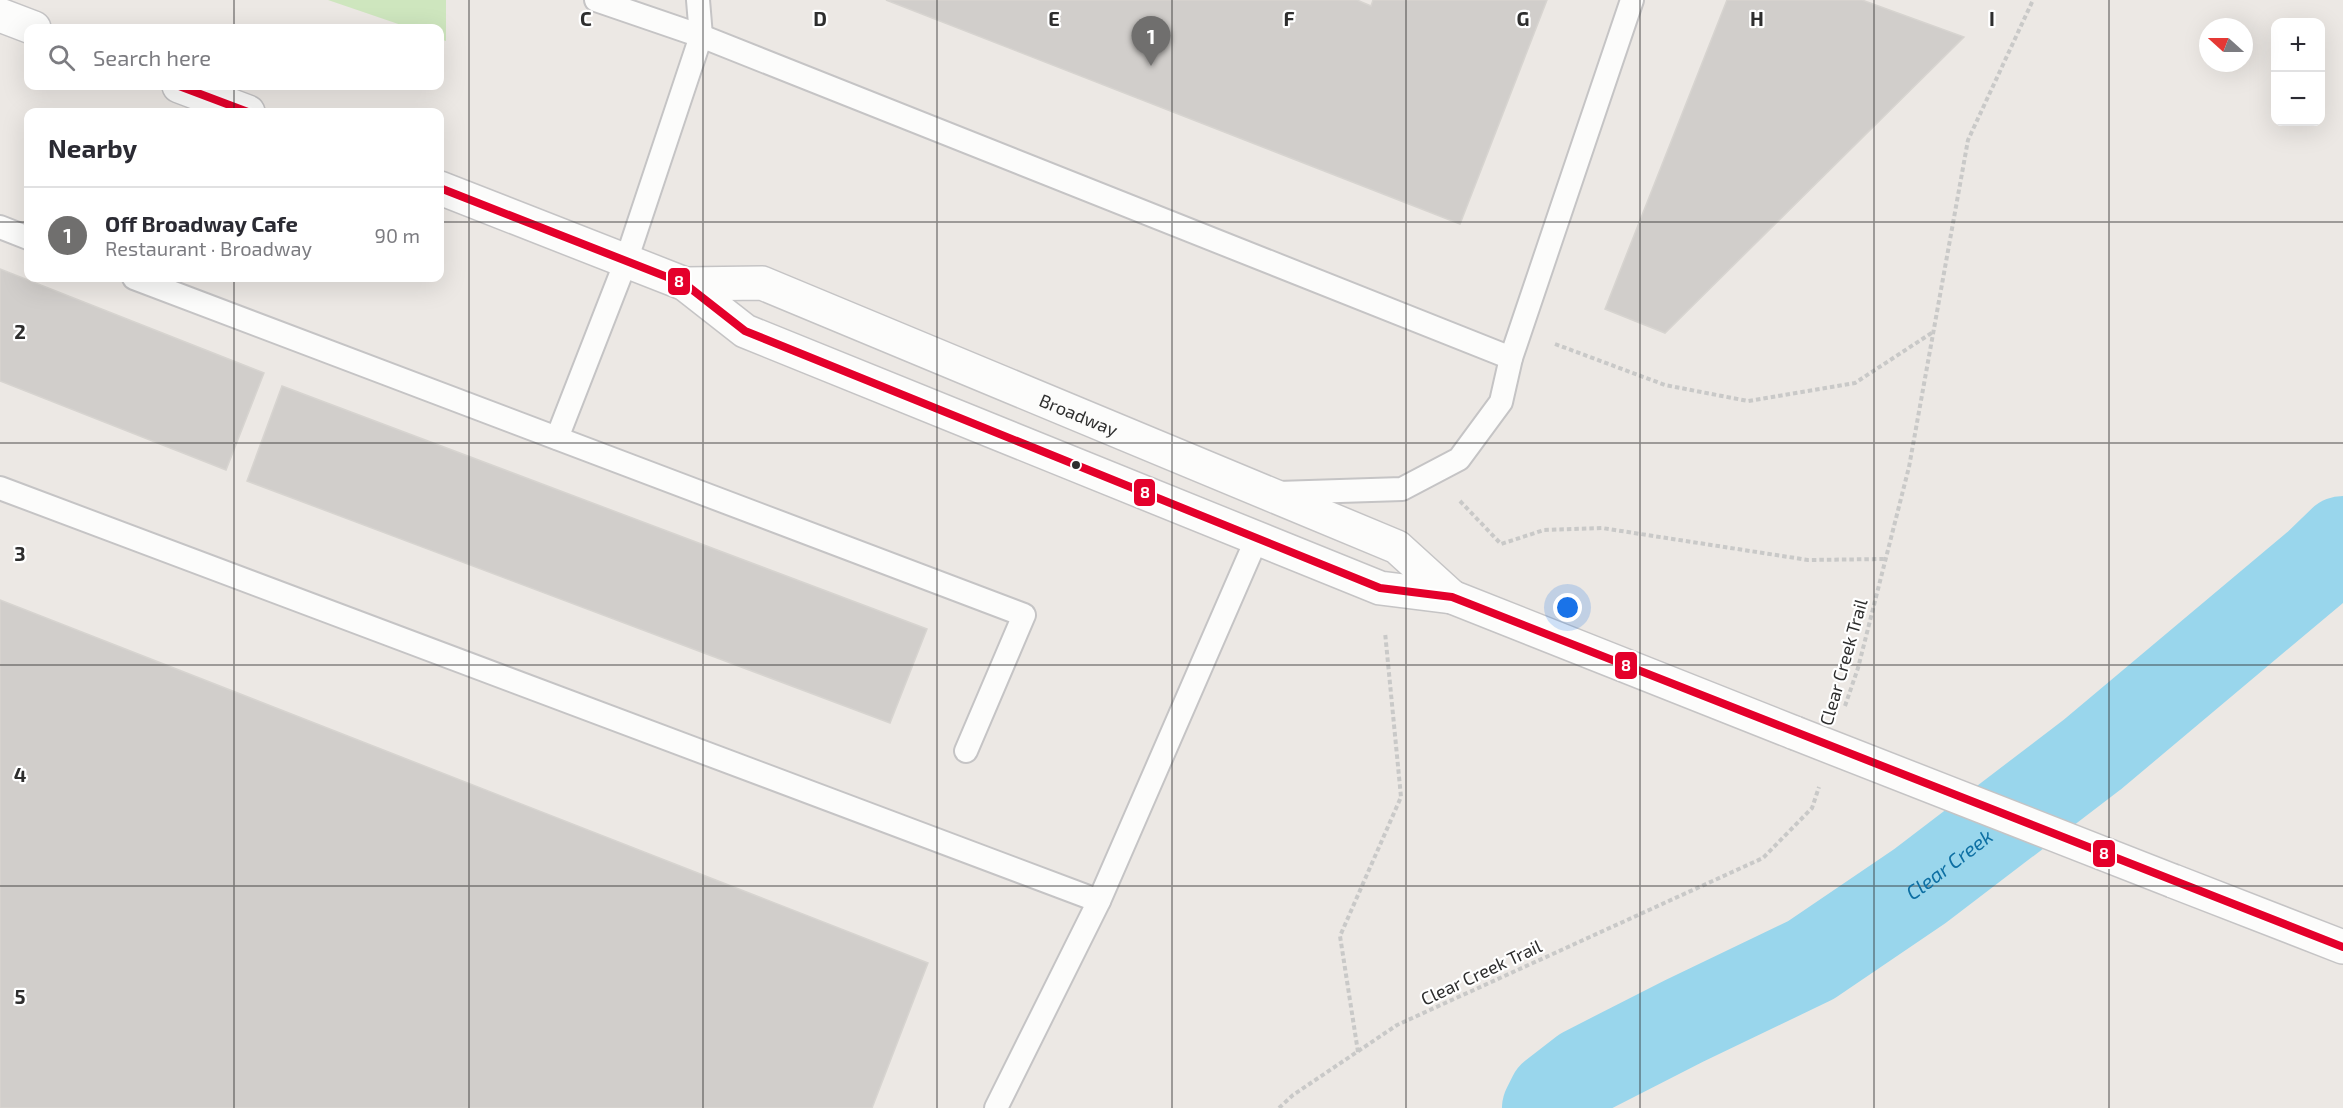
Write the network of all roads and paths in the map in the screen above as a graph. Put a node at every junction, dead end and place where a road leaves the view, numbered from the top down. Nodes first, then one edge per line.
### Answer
1 (596, 0) edge
2 (698, 0) edge
3 (1632, 0) edge
4 (2033, 0) edge
5 (0, 15) edge
6 (24, 24) edge
7 (701, 36) junction
8 (190, 90) edge
9 (237, 108) edge
10 (444, 190) edge
11 (0, 227) edge
12 (24, 236) edge
13 (626, 261) junction
14 (145, 282) edge
15 (685, 284) junction
16 (1521, 331) junction
17 (1933, 332) junction
18 (1511, 358) junction
19 (557, 438) junction
20 (1432, 473) junction
21 (0, 488) edge
22 (1268, 493) junction
23 (1257, 538) junction
24 (1885, 559) junction
25 (1380, 588) junction
26 (1452, 597) junction
27 (1844, 711) dead end
28 (966, 751) dead end
29 (1822, 776) dead end
30 (1099, 901) junction
31 (2343, 947) edge
32 (1358, 1052) junction
33 (996, 1108) edge
34 (1279, 1108) edge

1 - 7 lane
2 - 7 lane
3 - 16 lane
4 - 17 path, Clear Creek Trail
5 - 6 main road
7 - 13 lane
7 - 18 lane
8 - 9 main road
10 - 13 main road, Broadway
11 - 12 lane
13 - 15 main road, Broadway
13 - 19 lane
14 - 19 lane
15 - 22 main road, Broadway
15 - 23 main road, Broadway
16 - 17 path
16 - 18 lane
17 - 24 path, Clear Creek Trail
18 - 20 lane
19 - 28 lane
20 - 22 lane
20 - 24 path
21 - 30 lane
22 - 26 main road, Broadway
23 - 25 main road, Broadway
23 - 30 lane
24 - 27 path, Clear Creek Trail
25 - 26 main road, Broadway
25 - 32 path
26 - 31 main road, Broadway, bridge
29 - 32 path, Clear Creek Trail
30 - 33 lane
32 - 34 path, Clear Creek Trail

